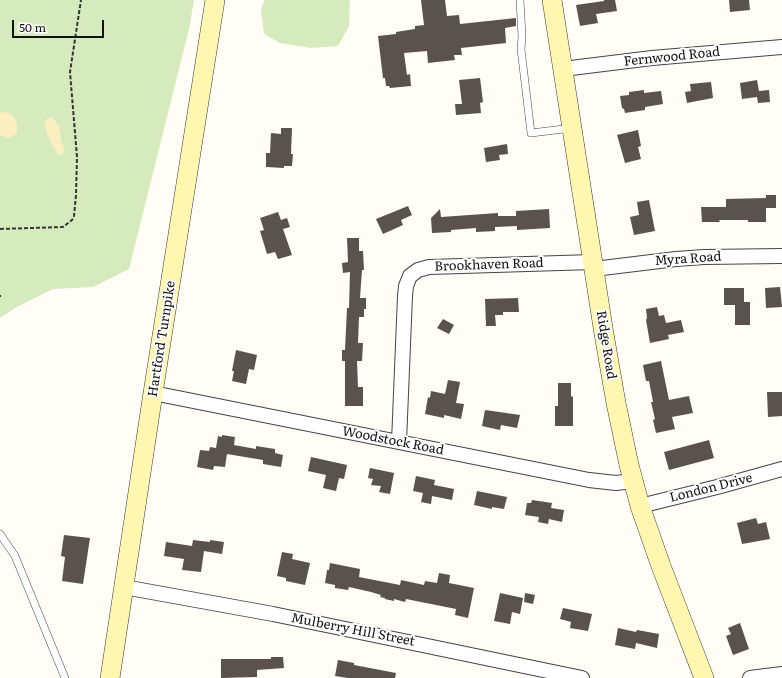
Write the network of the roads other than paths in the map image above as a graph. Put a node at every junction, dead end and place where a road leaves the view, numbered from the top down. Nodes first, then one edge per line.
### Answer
1 (215, 0) edge
2 (520, 0) edge
3 (552, 0) edge
4 (782, 47) edge
5 (563, 69) junction
6 (572, 128) junction
7 (782, 256) edge
8 (593, 266) junction
9 (153, 393) junction
10 (398, 442) junction
11 (782, 469) edge
12 (633, 481) junction
13 (640, 506) junction
14 (0, 534) edge
15 (124, 587) junction
16 (782, 674) edge
17 (65, 678) edge
18 (110, 678) edge
19 (582, 678) edge
20 (704, 678) edge
21 (750, 678) edge

1 - 9 main road, Hartford Turnpike
2 - 6 lane
3 - 5 main road, Ridge Road
4 - 5 street, Fernwood Road
5 - 6 main road, Ridge Road
6 - 8 main road, Ridge Road
7 - 8 street, Myra Road
8 - 10 street, Brookhaven Road
8 - 12 main road, Ridge Road
9 - 10 street, Woodstock Road
9 - 15 main road, Hartford Turnpike
10 - 12 street, Woodstock Road
11 - 13 street, London Drive
12 - 13 main road, Ridge Road
13 - 20 main road, Ridge Road
14 - 17 lane
15 - 18 main road, Hartford Turnpike
15 - 19 street, Mulberry Hill Street
16 - 21 street

